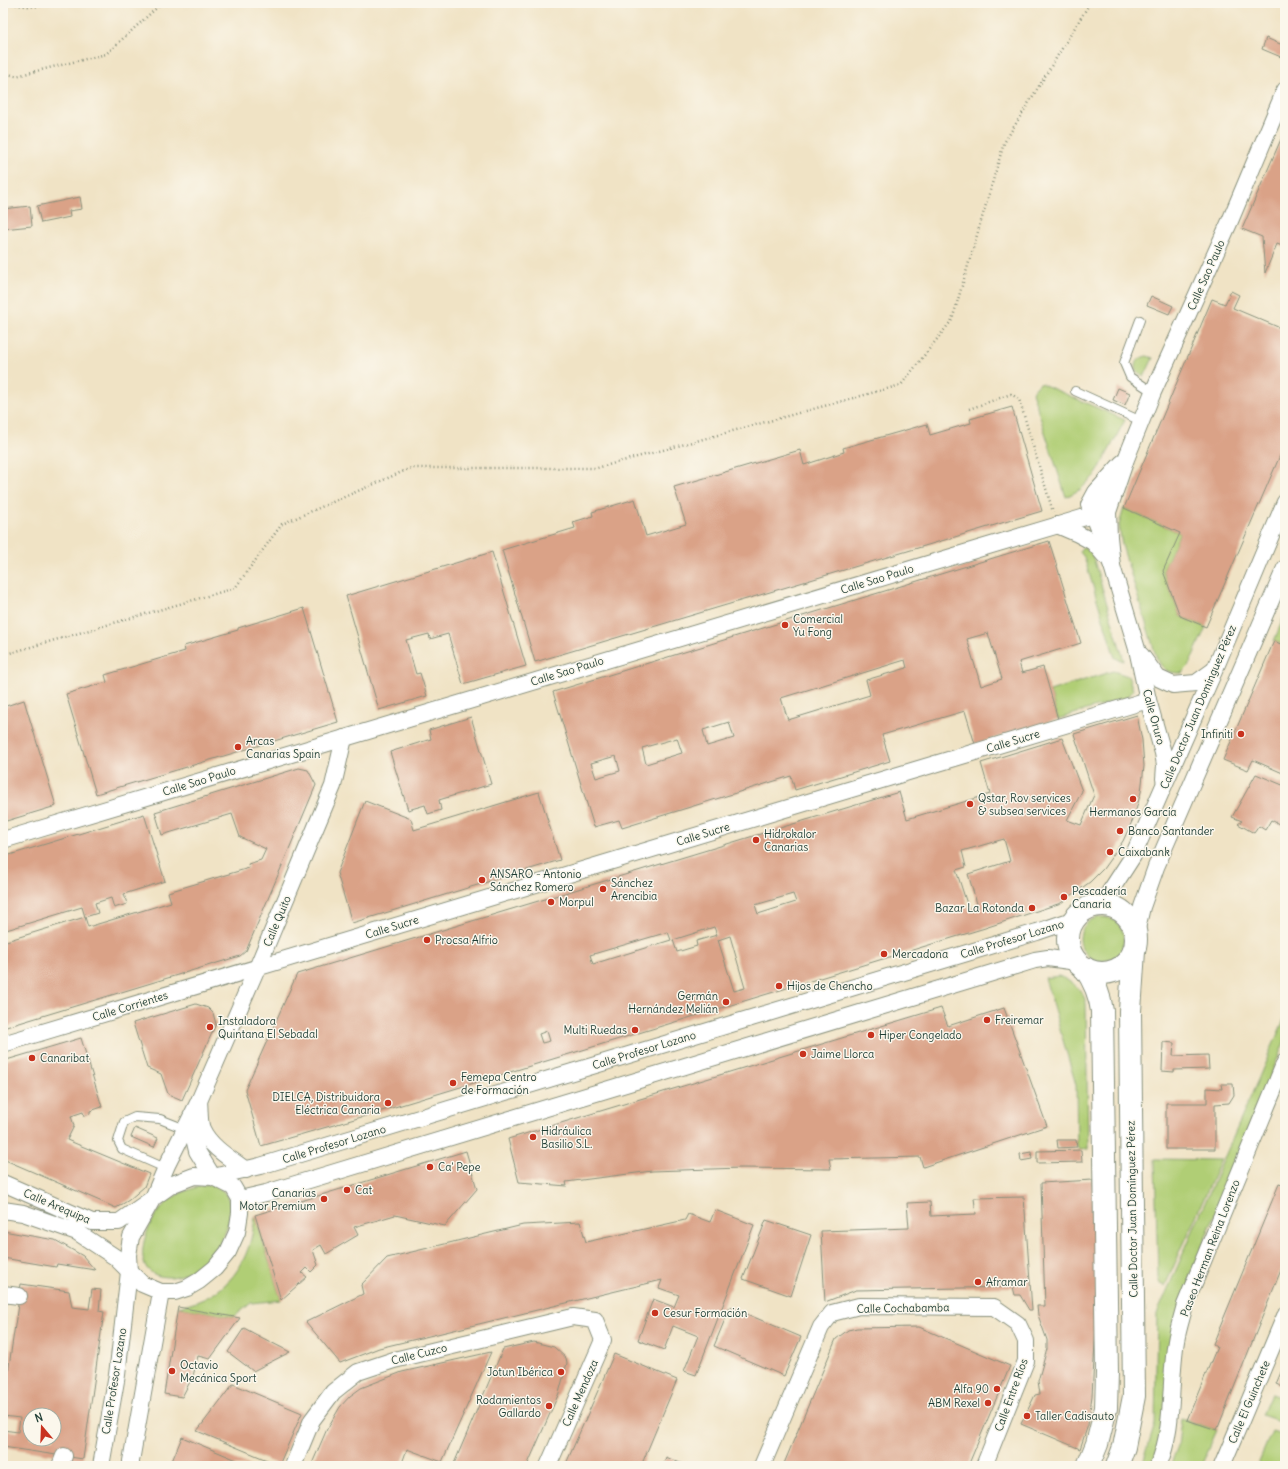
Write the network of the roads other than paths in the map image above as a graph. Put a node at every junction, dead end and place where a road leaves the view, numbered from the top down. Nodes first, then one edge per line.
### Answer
1 (1285, 90) edge
2 (1140, 320) dead end
3 (1075, 391) dead end
4 (1153, 392) junction
5 (1141, 421) junction
6 (1126, 459) junction
7 (1117, 485) junction
8 (1285, 502) edge
9 (1092, 515) junction
10 (1057, 525) junction
11 (1112, 566) junction
12 (1285, 568) edge
13 (1137, 649) junction
14 (1215, 669) junction
15 (1148, 700) junction
16 (344, 738) junction
17 (1164, 785) junction
18 (3, 840) edge
19 (1097, 905) junction
20 (1075, 919) junction
21 (1135, 942) junction
22 (1081, 965) junction
23 (257, 968) junction
24 (3, 1044) edge
25 (1285, 1062) edge
26 (200, 1101) junction
27 (185, 1129) junction
28 (165, 1168) junction
29 (246, 1170) junction
30 (213, 1177) junction
31 (3, 1183) edge
32 (153, 1198) junction
33 (240, 1199) junction
34 (3, 1210) edge
35 (129, 1272) junction
36 (161, 1292) junction
37 (3, 1294) edge
38 (19, 1296) dead end
39 (1285, 1316) edge
40 (595, 1320) joint
41 (1018, 1324) joint
42 (101, 1466) edge
43 (131, 1466) edge
44 (293, 1466) edge
45 (548, 1466) edge
46 (762, 1466) edge
47 (984, 1466) edge
48 (1088, 1466) edge
49 (1117, 1466) edge
50 (1158, 1466) edge
51 (1222, 1466) edge

1 - 4 street, Calle Sao Paulo
2 - 4 lane
3 - 5 lane
4 - 5 street, Calle Sao Paulo
5 - 6 street, Calle Sao Paulo
6 - 7 street, Calle Oruro
6 - 9 street, Calle Oruro
7 - 9 street, Calle Sao Paulo
7 - 11 street, Calle Oruro
8 - 14 street, Calle Doctor Juan Domínguez Pérez
9 - 10 street, Calle Sao Paulo
9 - 11 street, Calle Oruro
10 - 11 street, Calle Oruro
10 - 16 street, Calle Sao Paulo
11 - 13 street, Calle Oruro
12 - 21 street, Calle Doctor Juan Domínguez Pérez
13 - 14 street, Calle Oruro
13 - 15 street, Calle Oruro
14 - 17 street, Calle Doctor Juan Domínguez Pérez
15 - 17 street, Calle Oruro
15 - 23 street, Calle Sucre
16 - 18 street, Calle Sao Paulo
16 - 23 street, Calle Quito
17 - 19 street, Calle Doctor Juan Domínguez Pérez
19 - 20 street
19 - 21 street
20 - 22 street
20 - 29 street, Calle Profesor Lozano
21 - 22 street
21 - 49 street, Calle Doctor Juan Domínguez Pérez
22 - 33 street
22 - 48 street
23 - 24 street, Calle Corrientes
23 - 26 street, Calle Quito
25 - 50 street, Paseo Herman Reina Lorenzo
26 - 27 street, Calle Quito
26 - 29 street, Calle Quito
26 - 30 street, Calle Quito
27 - 28 street, Calle Quito
27 - 28 lane
28 - 32 street, Calle Quito
29 - 30 street, Calle Profesor Lozano
30 - 32 street
30 - 33 street
31 - 32 street, Calle Arequipa
32 - 35 street
33 - 36 street
34 - 35 street, Calle Arequipa
35 - 36 street
35 - 42 street, Calle Profesor Lozano
36 - 43 street
37 - 38 street
39 - 51 street, Calle El Guinchete
40 - 44 street, Calle Cuzco
40 - 45 street, Calle Mendoza
41 - 46 street, Calle Cochabamba
41 - 47 street, Calle Entre Ríos

